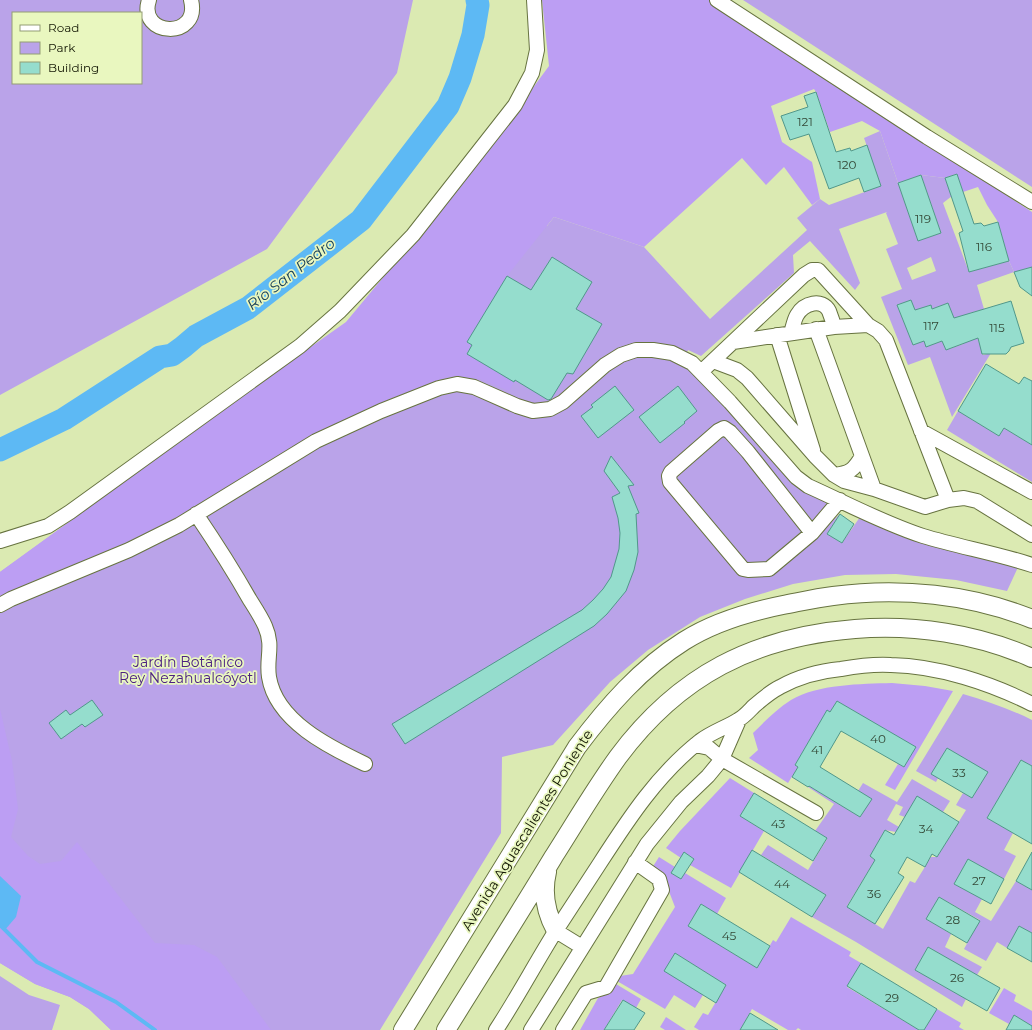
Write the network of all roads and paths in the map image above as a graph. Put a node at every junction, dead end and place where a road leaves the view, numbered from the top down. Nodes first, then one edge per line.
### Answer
1 (149, 0) edge
2 (190, 0) edge
3 (534, 0) edge
4 (717, 0) edge
5 (1032, 202) edge
6 (868, 325) junction
7 (834, 327) junction
8 (816, 329) junction
9 (792, 333) junction
10 (777, 336) junction
11 (733, 342) junction
12 (713, 361) junction
13 (701, 372) junction
14 (921, 431) junction
15 (763, 440) junction
16 (748, 452) junction
17 (815, 456) junction
18 (862, 456) junction
19 (834, 475) junction
20 (874, 489) junction
21 (1032, 492) edge
22 (840, 500) junction
23 (948, 500) junction
24 (196, 514) junction
25 (812, 533) junction
26 (1032, 535) edge
27 (0, 540) edge
28 (1032, 565) edge
29 (0, 605) edge
30 (1026, 616) edge
31 (1032, 658) edge
32 (1032, 704) edge
33 (739, 720) junction
34 (696, 745) junction
35 (722, 759) junction
36 (365, 764) dead end
37 (816, 813) dead end
38 (635, 862) junction
39 (548, 866) junction
40 (556, 931) junction
41 (582, 947) junction
42 (498, 1029) edge
43 (402, 1030) edge
44 (446, 1030) edge
45 (531, 1030) edge
46 (563, 1030) edge

1 - 2 street
3 - 27 street
4 - 5 street
6 - 7 street
6 - 11 street
6 - 14 street
7 - 8 street
7 - 9 street
8 - 9 street
8 - 18 street
9 - 10 street
10 - 11 street
10 - 17 street
11 - 12 street
12 - 13 street
12 - 17 street
13 - 15 street
13 - 24 street
14 - 21 street
14 - 23 street
15 - 16 street
15 - 22 street
16 - 25 street
16 - 25 street
17 - 19 street
18 - 19 street
18 - 20 street
19 - 20 street
20 - 23 street
22 - 25 street
22 - 28 street
23 - 26 street
24 - 29 street
24 - 36 street
30 - 43 main road, Avenida Aguascalientes Poniente
31 - 39 main road
32 - 33 street
33 - 34 street
33 - 35 street
34 - 35 street
34 - 40 street
35 - 37 street
35 - 38 street
38 - 41 street
38 - 46 street
39 - 40 main road
39 - 44 main road
40 - 41 street
40 - 42 street
41 - 45 street

